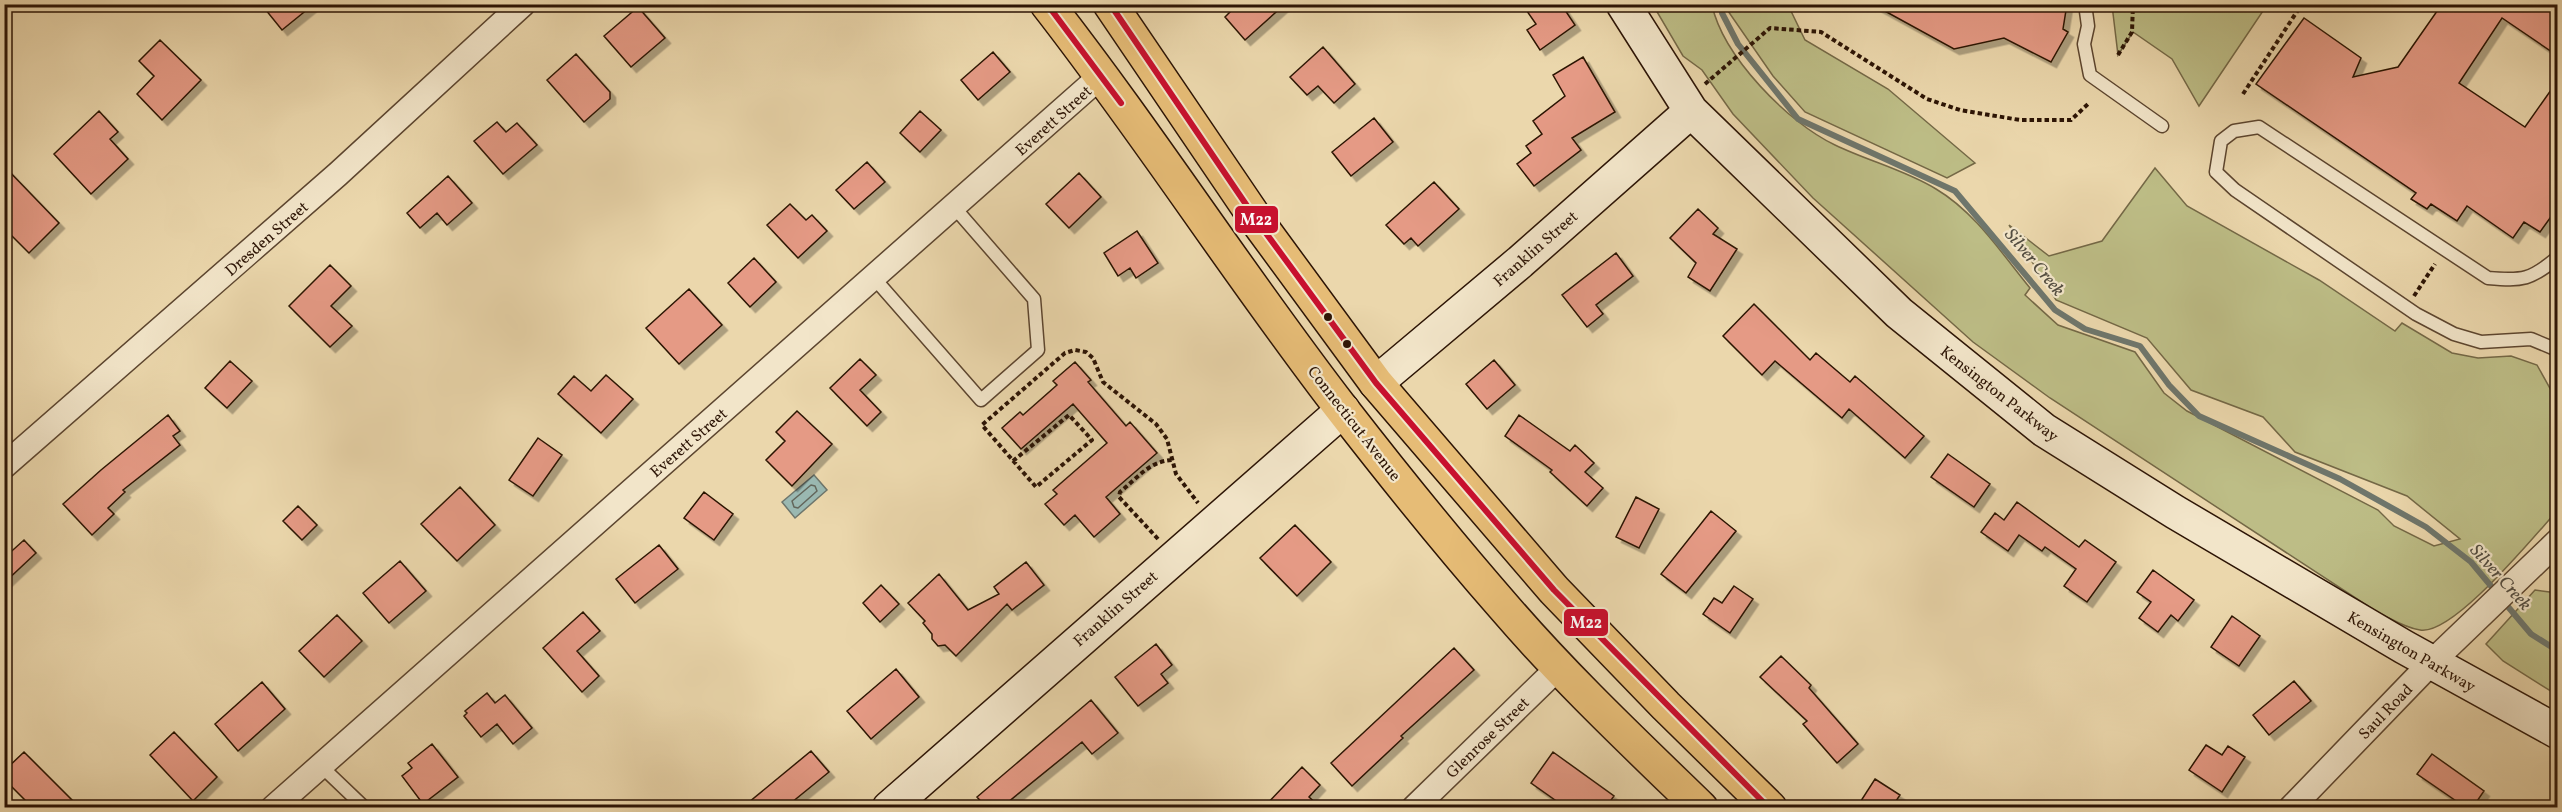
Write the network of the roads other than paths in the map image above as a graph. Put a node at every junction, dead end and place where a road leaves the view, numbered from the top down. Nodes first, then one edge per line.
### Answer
1 (523, 4) edge
2 (1047, 4) edge
3 (1110, 4) edge
4 (1623, 4) edge
5 (2085, 4) edge
6 (1102, 75) junction
7 (1695, 100) junction
8 (2162, 126) dead end
9 (954, 207) junction
10 (2558, 257) edge
11 (874, 279) junction
12 (1269, 311) junction
13 (2558, 354) edge
14 (1376, 383) junction
15 (1343, 411) junction
16 (4, 466) edge
17 (1479, 505) junction
18 (2556, 545) edge
19 (2432, 663) junction
20 (1559, 667) junction
21 (2558, 732) edge
22 (321, 766) junction
23 (273, 807) edge
24 (366, 807) edge
25 (889, 807) edge
26 (1414, 807) edge
27 (1701, 807) edge
28 (1770, 807) edge
29 (2291, 807) edge

1 - 16 street, Dresden Street
2 - 6 main road, Connecticut Avenue
3 - 14 main road
4 - 7 street, Kensington Parkway
5 - 8 lane
6 - 9 street, Everett Street
6 - 12 main road, Connecticut Avenue
7 - 14 street, Franklin Street
7 - 19 street, Kensington Parkway
9 - 11 street, Everett Street
9 - 11 lane
10 - 13 lane
11 - 22 street, Everett Street
12 - 14 main road
12 - 15 main road, Connecticut Avenue
14 - 17 main road
15 - 17 main road
15 - 20 main road, Connecticut Avenue
15 - 25 street, Franklin Street
17 - 28 main road
18 - 19 street, Saul Road
19 - 21 street, Kensington Parkway
19 - 29 street, Saul Road
20 - 26 street, Glenrose Street
20 - 27 main road, Connecticut Avenue
22 - 23 street, Everett Street
22 - 24 lane

